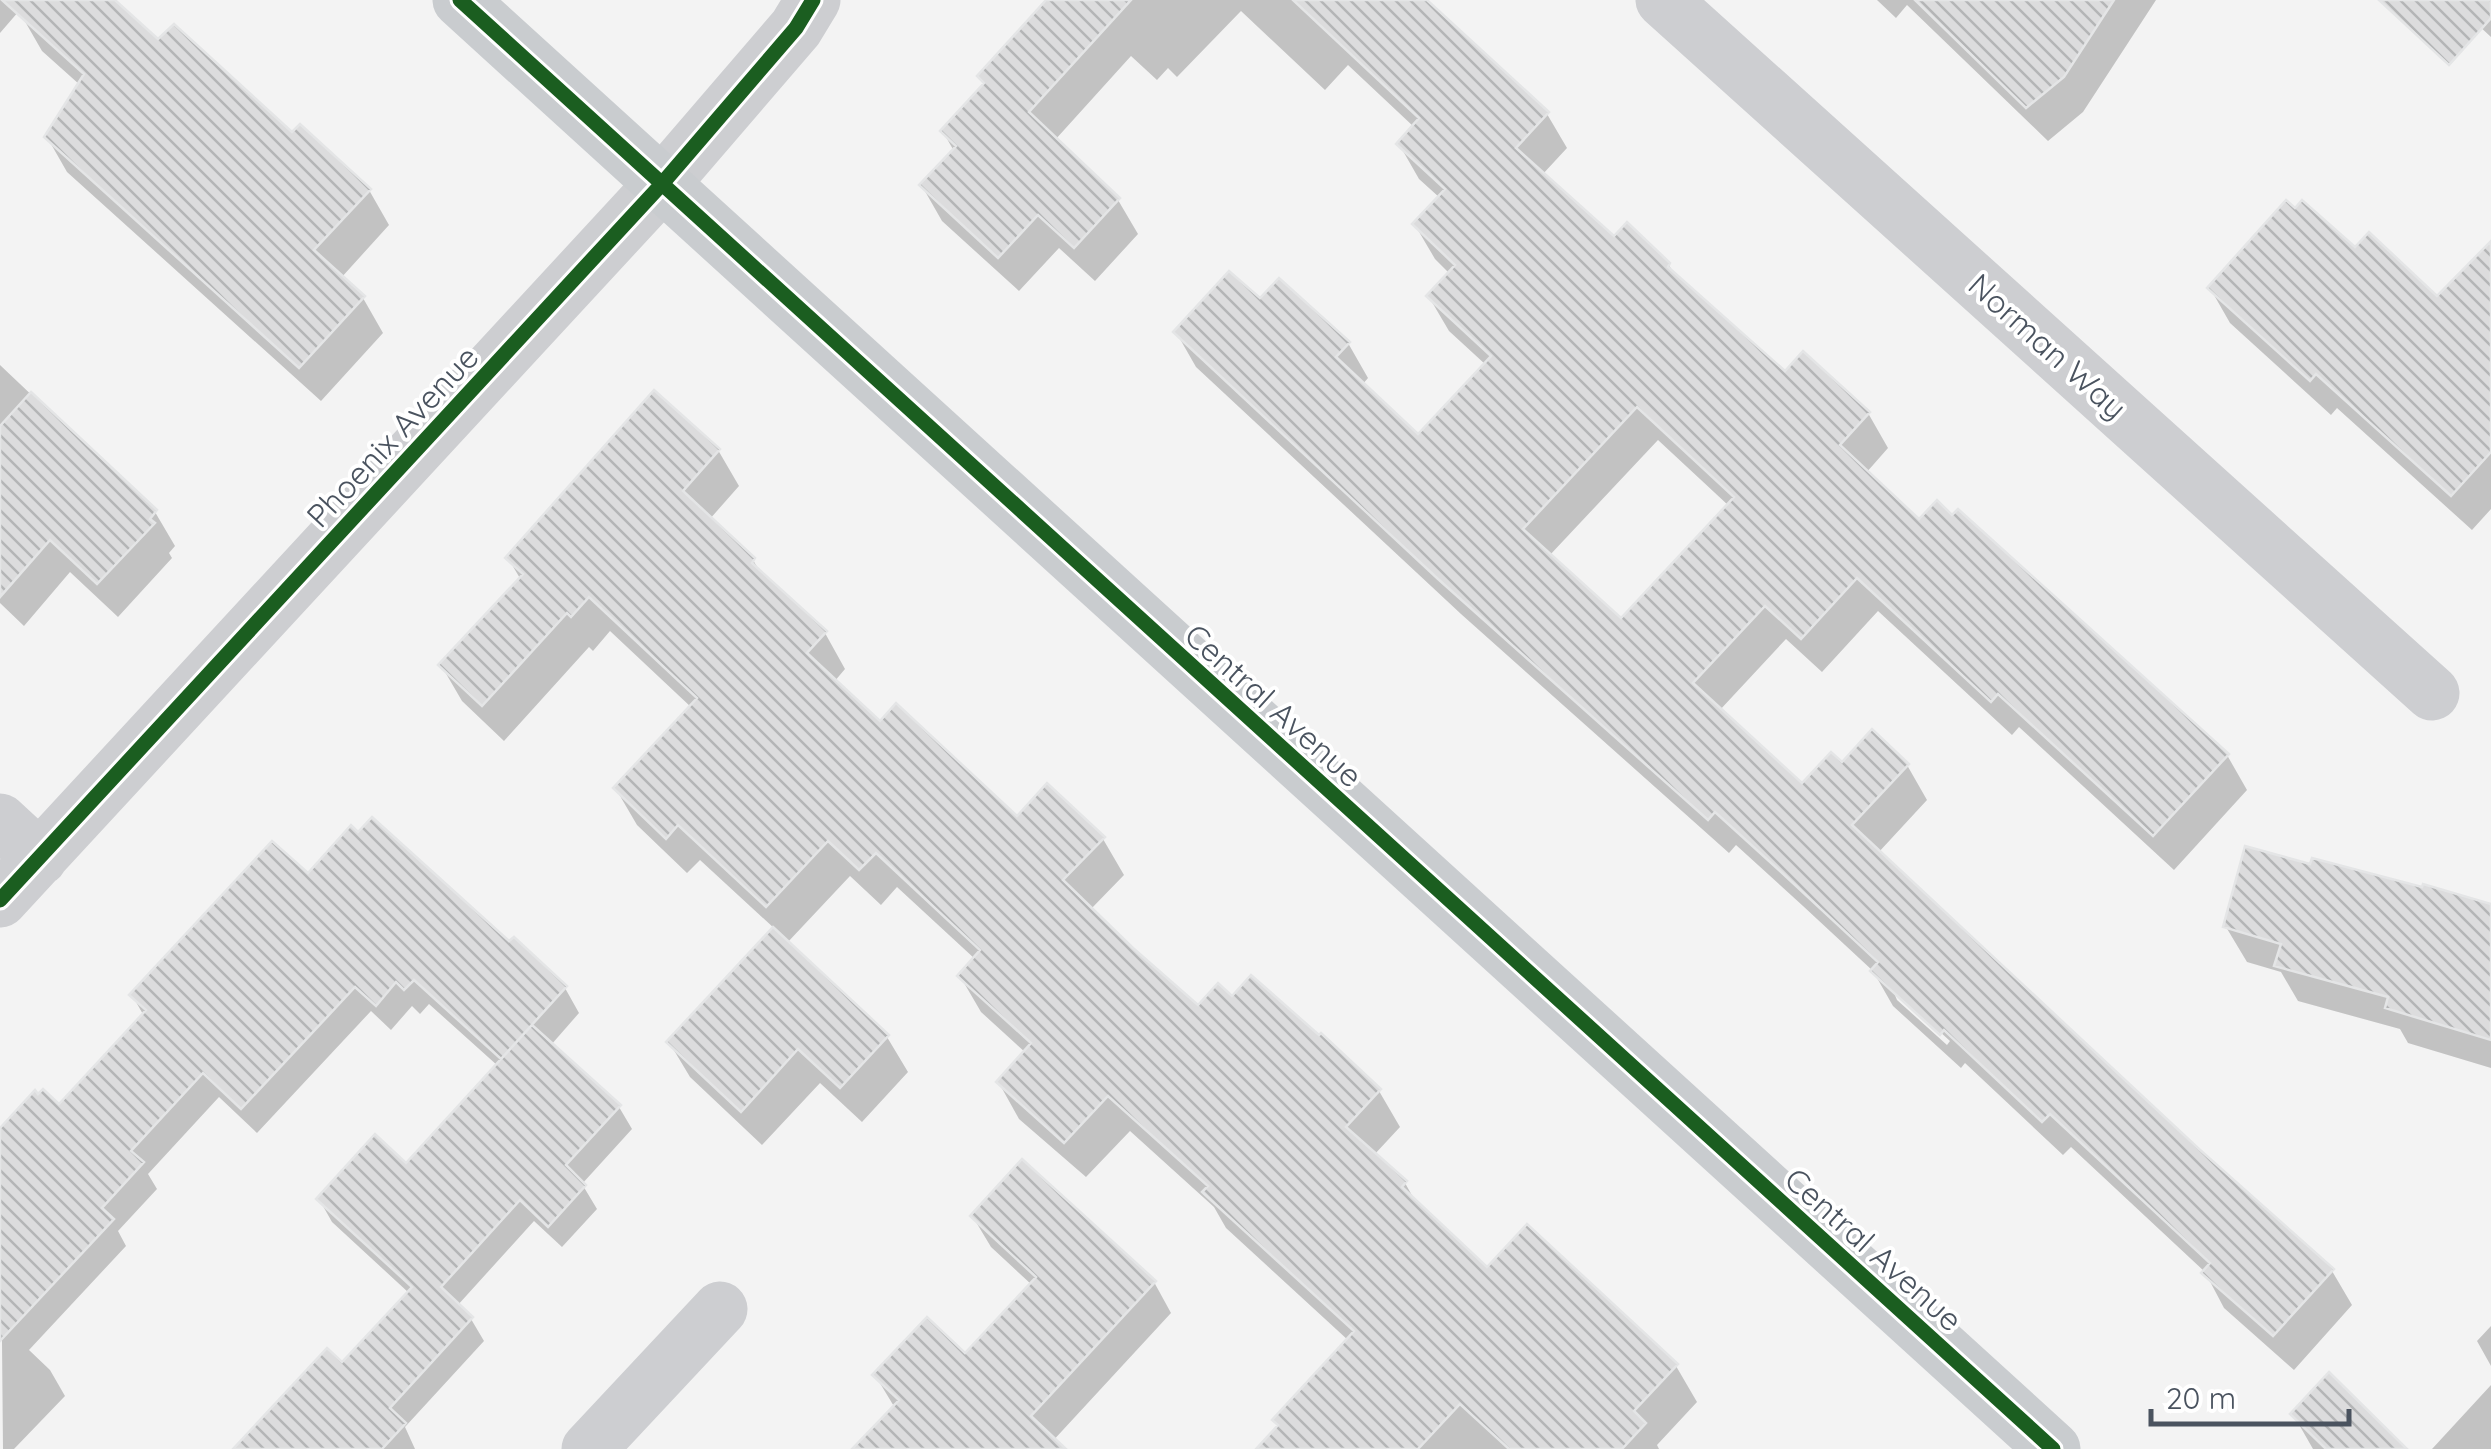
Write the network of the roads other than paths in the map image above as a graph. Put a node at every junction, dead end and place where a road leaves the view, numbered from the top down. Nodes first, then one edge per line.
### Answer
1 (460, 0) edge
2 (814, 0) edge
3 (1664, 0) edge
4 (661, 185) junction
5 (2432, 693) dead end
6 (0, 822) edge
7 (40, 858) junction
8 (0, 900) edge
9 (720, 1309) dead end
10 (589, 1449) edge
11 (2053, 1449) edge

1 - 4 main road, Central Avenue
2 - 4 street, Phoenix Avenue
3 - 5 street, Norman Way
4 - 7 street, Phoenix Avenue
4 - 11 main road, Central Avenue
6 - 7 street
7 - 8 street, Phoenix Avenue
9 - 10 street

